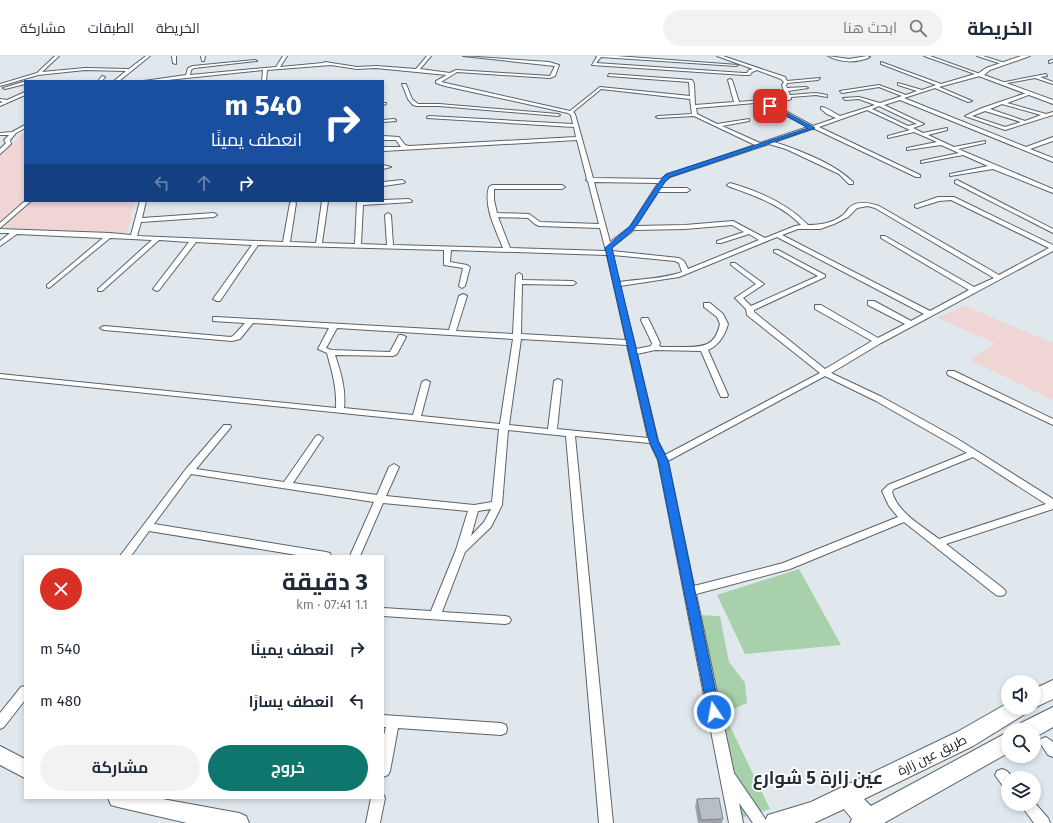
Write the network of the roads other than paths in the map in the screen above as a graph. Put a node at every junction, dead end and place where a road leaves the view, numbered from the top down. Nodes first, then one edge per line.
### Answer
1 (57, 56) edge
2 (149, 56) edge
3 (174, 56) edge
4 (285, 56) edge
5 (429, 56) edge
6 (465, 56) edge
7 (599, 56) edge
8 (722, 56) edge
9 (830, 56) edge
10 (861, 56) edge
11 (869, 56) edge
12 (926, 56) edge
13 (979, 56) edge
14 (1026, 56) edge
15 (321, 59) dead end
16 (667, 60) junction
17 (255, 61) dead end
18 (175, 63) dead end
19 (882, 63) dead end
20 (1003, 63) junction
21 (330, 64) junction
22 (748, 66) junction
23 (276, 68) junction
24 (265, 69) junction
25 (664, 69) junction
26 (757, 69) junction
27 (130, 70) junction
28 (418, 70) junction
29 (38, 74) junction
30 (450, 74) junction
31 (979, 74) junction
32 (1046, 74) dead end
33 (188, 76) junction
34 (609, 76) dead end
35 (1034, 77) junction
36 (171, 79) edge
37 (818, 79) dead end
38 (117, 80) edge
39 (158, 80) edge
40 (264, 80) edge
41 (730, 80) dead end
42 (786, 82) junction
43 (24, 83) edge
44 (1002, 83) junction
45 (1053, 83) edge
46 (900, 84) dead end
47 (0, 85) edge
48 (404, 85) dead end
49 (938, 86) junction
50 (806, 88) dead end
51 (0, 90) edge
52 (785, 90) junction
53 (921, 91) junction
54 (842, 92) dead end
55 (24, 93) edge
56 (1029, 93) junction
57 (788, 96) junction
58 (825, 96) dead end
59 (903, 97) junction
60 (693, 98) junction
61 (845, 99) dead end
62 (0, 100) edge
63 (8, 101) junction
64 (970, 101) dead end
65 (1053, 102) edge
66 (1002, 103) junction
67 (737, 104) junction
68 (0, 105) edge
69 (880, 105) junction
70 (770, 106) dead end
71 (693, 108) junction
72 (823, 108) dead end
73 (868, 109) junction
74 (984, 109) junction
75 (1053, 112) edge
76 (572, 114) junction
77 (695, 115) junction
78 (1045, 115) junction
79 (791, 116) junction
80 (429, 117) dead end
81 (658, 117) dead end
82 (784, 118) dead end
83 (840, 118) junction
84 (384, 120) edge
85 (394, 120) dead end
86 (747, 120) dead end
87 (1025, 122) junction
88 (718, 125) junction
89 (576, 126) junction
90 (24, 127) edge
91 (814, 127) junction
92 (909, 127) junction
93 (945, 129) dead end
94 (915, 130) junction
95 (13, 133) junction
96 (0, 134) edge
97 (924, 134) junction
98 (890, 137) dead end
99 (384, 138) edge
100 (579, 138) junction
101 (0, 139) edge
102 (1053, 139) edge
103 (7, 140) junction
104 (769, 142) junction
105 (983, 142) dead end
106 (942, 143) junction
107 (759, 145) junction
108 (405, 148) junction
109 (954, 148) junction
110 (384, 149) edge
111 (909, 149) dead end
112 (1025, 149) junction
113 (0, 152) edge
114 (965, 153) junction
115 (1053, 160) edge
116 (923, 162) dead end
117 (994, 167) junction
118 (952, 175) dead end
119 (918, 176) dead end
120 (590, 180) junction
121 (662, 181) junction
122 (402, 182) dead end
123 (957, 182) dead end
124 (851, 183) dead end
125 (384, 184) edge
126 (730, 184) dead end
127 (562, 187) dead end
128 (657, 190) junction
129 (687, 190) dead end
130 (1053, 191) edge
131 (409, 201) dead end
132 (27, 202) edge
133 (143, 202) edge
134 (325, 202) edge
135 (360, 202) edge
136 (384, 202) edge
137 (293, 203) dead end
138 (917, 206) dead end
139 (214, 215) dead end
140 (388, 215) dead end
141 (495, 215) junction
142 (138, 220) junction
143 (0, 226) edge
144 (602, 226) junction
145 (805, 226) junction
146 (632, 228) junction
147 (1053, 230) edge
148 (0, 231) edge
149 (17, 231) junction
150 (749, 232) junction
151 (110, 235) junction
152 (777, 235) junction
153 (134, 236) junction
154 (883, 237) dead end
155 (158, 238) junction
156 (194, 240) junction
157 (764, 240) junction
158 (719, 242) dead end
159 (256, 243) junction
160 (0, 244) edge
161 (286, 244) junction
162 (318, 245) junction
163 (358, 247) junction
164 (390, 247) junction
165 (1053, 247) edge
166 (448, 248) junction
167 (507, 249) junction
168 (609, 250) junction
169 (776, 251) dead end
170 (733, 264) dead end
171 (686, 273) junction
172 (999, 278) junction
173 (573, 283) dead end
174 (616, 284) junction
175 (49, 286) dead end
176 (462, 286) dead end
177 (157, 289) dead end
178 (100, 290) dead end
179 (974, 290) junction
180 (463, 296) dead end
181 (217, 299) dead end
182 (871, 303) dead end
183 (707, 305) dead end
184 (818, 307) dead end
185 (750, 309) junction
186 (929, 314) junction
187 (216, 319) dead end
188 (645, 320) dead end
189 (250, 322) junction
190 (912, 324) junction
191 (334, 326) junction
192 (104, 328) dead end
193 (452, 332) junction
194 (402, 337) dead end
195 (517, 337) junction
196 (878, 341) junction
197 (632, 348) junction
198 (655, 348) junction
199 (704, 349) junction
200 (330, 352) junction
201 (825, 373) junction
202 (951, 373) dead end
203 (0, 376) edge
204 (558, 381) dead end
205 (426, 382) dead end
206 (724, 395) dead end
207 (340, 410) junction
208 (416, 419) junction
209 (1053, 422) edge
210 (227, 427) dead end
211 (504, 428) junction
212 (552, 431) junction
213 (570, 433) junction
214 (319, 438) dead end
215 (653, 441) junction
216 (975, 454) junction
217 (663, 460) junction
218 (394, 467) dead end
219 (189, 471) junction
220 (286, 486) junction
221 (379, 499) junction
222 (1053, 504) edge
223 (497, 505) junction
224 (474, 508) junction
225 (905, 518) junction
226 (148, 527) junction
227 (938, 543) junction
228 (461, 550) junction
229 (127, 555) edge
230 (320, 555) edge
231 (355, 555) edge
232 (689, 592) junction
233 (1000, 592) dead end
234 (384, 612) edge
235 (436, 616) junction
236 (505, 620) dead end
237 (1053, 689) edge
238 (24, 692) edge
239 (1041, 695) edge
240 (1006, 715) edge
241 (1053, 716) edge
242 (388, 722) edge
243 (0, 723) edge
244 (1041, 723) edge
245 (501, 729) dead end
246 (1001, 746) edge
247 (0, 755) edge
248 (384, 761) edge
249 (24, 768) edge
250 (728, 774) junction
251 (847, 796) junction
252 (122, 799) edge
253 (378, 799) edge
254 (1033, 811) edge
255 (866, 822) edge
256 (239, 823) edge
257 (372, 823) edge
258 (606, 823) edge
259 (736, 823) edge
260 (761, 823) edge
261 (776, 823) edge
262 (1043, 823) edge

1 - 29 street
2 - 27 street
3 - 18 street
4 - 23 street
5 - 28 street
6 - 30 street
7 - 16 street
7 - 25 street
8 - 22 street
9 - 11 street
10 - 11 street
12 - 31 street
13 - 20 street
14 - 20 street
15 - 21 street
16 - 22 street
16 - 25 street
17 - 33 street
19 - 49 street
20 - 31 street
21 - 23 street
21 - 28 street
22 - 26 street
23 - 24 street
24 - 33 street
24 - 40 street
25 - 26 street
26 - 42 street
27 - 29 street
27 - 38 street
28 - 30 street
29 - 47 street
30 - 76 street
31 - 44 street
31 - 49 street
32 - 35 street
33 - 36 street
34 - 60 street
35 - 44 street
35 - 45 street
36 - 39 street
37 - 42 street
41 - 67 street
42 - 52 street
43 - 51 street
44 - 56 street
46 - 53 street
48 - 76 street
49 - 53 street
49 - 64 street
50 - 52 street
52 - 57 street
53 - 59 street
54 - 59 street
55 - 63 street
56 - 65 street
56 - 66 street
57 - 58 street
57 - 67 street
59 - 69 street
59 - 112 street
60 - 71 street
60 - 76 street
61 - 69 street
62 - 63 street
63 - 68 street
66 - 74 street
66 - 78 street
67 - 71 street
69 - 73 street
69 - 92 street
70 - 79 street
71 - 77 street
72 - 83 street
73 - 83 street
73 - 92 street
74 - 87 street
74 - 87 street
75 - 78 street
76 - 89 street
77 - 81 street
77 - 88 street
78 - 87 street
79 - 82 street
79 - 91 street
80 - 89 street
83 - 91 street
84 - 85 street
86 - 88 street
88 - 107 street
89 - 100 street
90 - 95 street
91 - 104 street
91 - 119 street
92 - 94 street
93 - 97 street
94 - 97 street
94 - 98 street
95 - 96 street
95 - 103 street
97 - 106 street
99 - 108 street
100 - 108 street
100 - 120 street
101 - 103 street
102 - 112 street
103 - 113 street
104 - 107 street
104 - 124 street
105 - 109 street
106 - 109 street
106 - 111 street
107 - 121 street
108 - 110 street
109 - 114 street
112 - 115 street
114 - 116 street
114 - 117 street
117 - 118 street
117 - 130 street
120 - 121 street
120 - 144 street
121 - 128 street
122 - 125 street
123 - 147 street
126 - 145 street
127 - 141 street
128 - 129 street
128 - 146 street
131 - 136 street
132 - 143 street
133 - 142 street
134 - 162 street
135 - 163 street
137 - 161 street
138 - 165 street
139 - 142 street
140 - 164 street
141 - 144 street
141 - 167 street
142 - 153 street
144 - 168 street
145 - 152 street
145 - 172 street
146 - 150 street
146 - 168 street
148 - 149 street
149 - 151 street
149 - 160 street
150 - 157 street
150 - 158 street
151 - 153 street
151 - 175 street
152 - 157 street
152 - 186 street
153 - 155 street
154 - 179 street
155 - 156 street
155 - 178 street
156 - 159 street
156 - 177 street
157 - 171 street
159 - 161 street
159 - 181 street
161 - 162 street
162 - 163 street
163 - 164 street
164 - 166 street
165 - 172 street
166 - 167 street
166 - 176 street
167 - 168 street
168 - 171 street
168 - 174 street
169 - 185 street
170 - 185 street
171 - 174 street
172 - 179 street
173 - 195 street
174 - 197 street
179 - 186 street
180 - 193 street
182 - 190 street
183 - 199 street
184 - 196 street
185 - 201 street
186 - 190 street
187 - 189 street
188 - 198 street
189 - 191 street
189 - 192 street
190 - 196 street
191 - 193 street
191 - 200 street
193 - 195 street
194 - 200 street
195 - 197 street
195 - 211 street
196 - 201 street
197 - 198 street
197 - 215 street
198 - 199 street
199 - 206 street
200 - 207 street
201 - 216 street
201 - 217 street
202 - 209 street
203 - 207 street
204 - 212 street
205 - 208 street
207 - 208 street
208 - 211 street
210 - 219 street
211 - 212 street
211 - 223 street
212 - 213 street
213 - 215 street
213 - 258 street
214 - 220 street
215 - 217 street
216 - 222 street
216 - 225 street
217 - 232 street
218 - 221 street
219 - 220 street
219 - 226 street
220 - 221 street
221 - 224 street
221 - 231 street
222 - 227 street
223 - 224 street
223 - 228 street
224 - 228 street
225 - 227 street
225 - 232 street
226 - 229 street
226 - 230 street
227 - 233 street
228 - 235 street
232 - 250 street
234 - 235 street
235 - 236 street
237 - 239 main road
238 - 243 street
240 - 251 main road, طريق عين زارة
241 - 244 main road
242 - 245 street
242 - 248 street
246 - 255 main road, طريق عين زارة
247 - 249 street
250 - 259 street
250 - 260 street
251 - 255 main road
251 - 261 main road, طريق عين زارة
252 - 256 street
253 - 257 street
254 - 262 street

